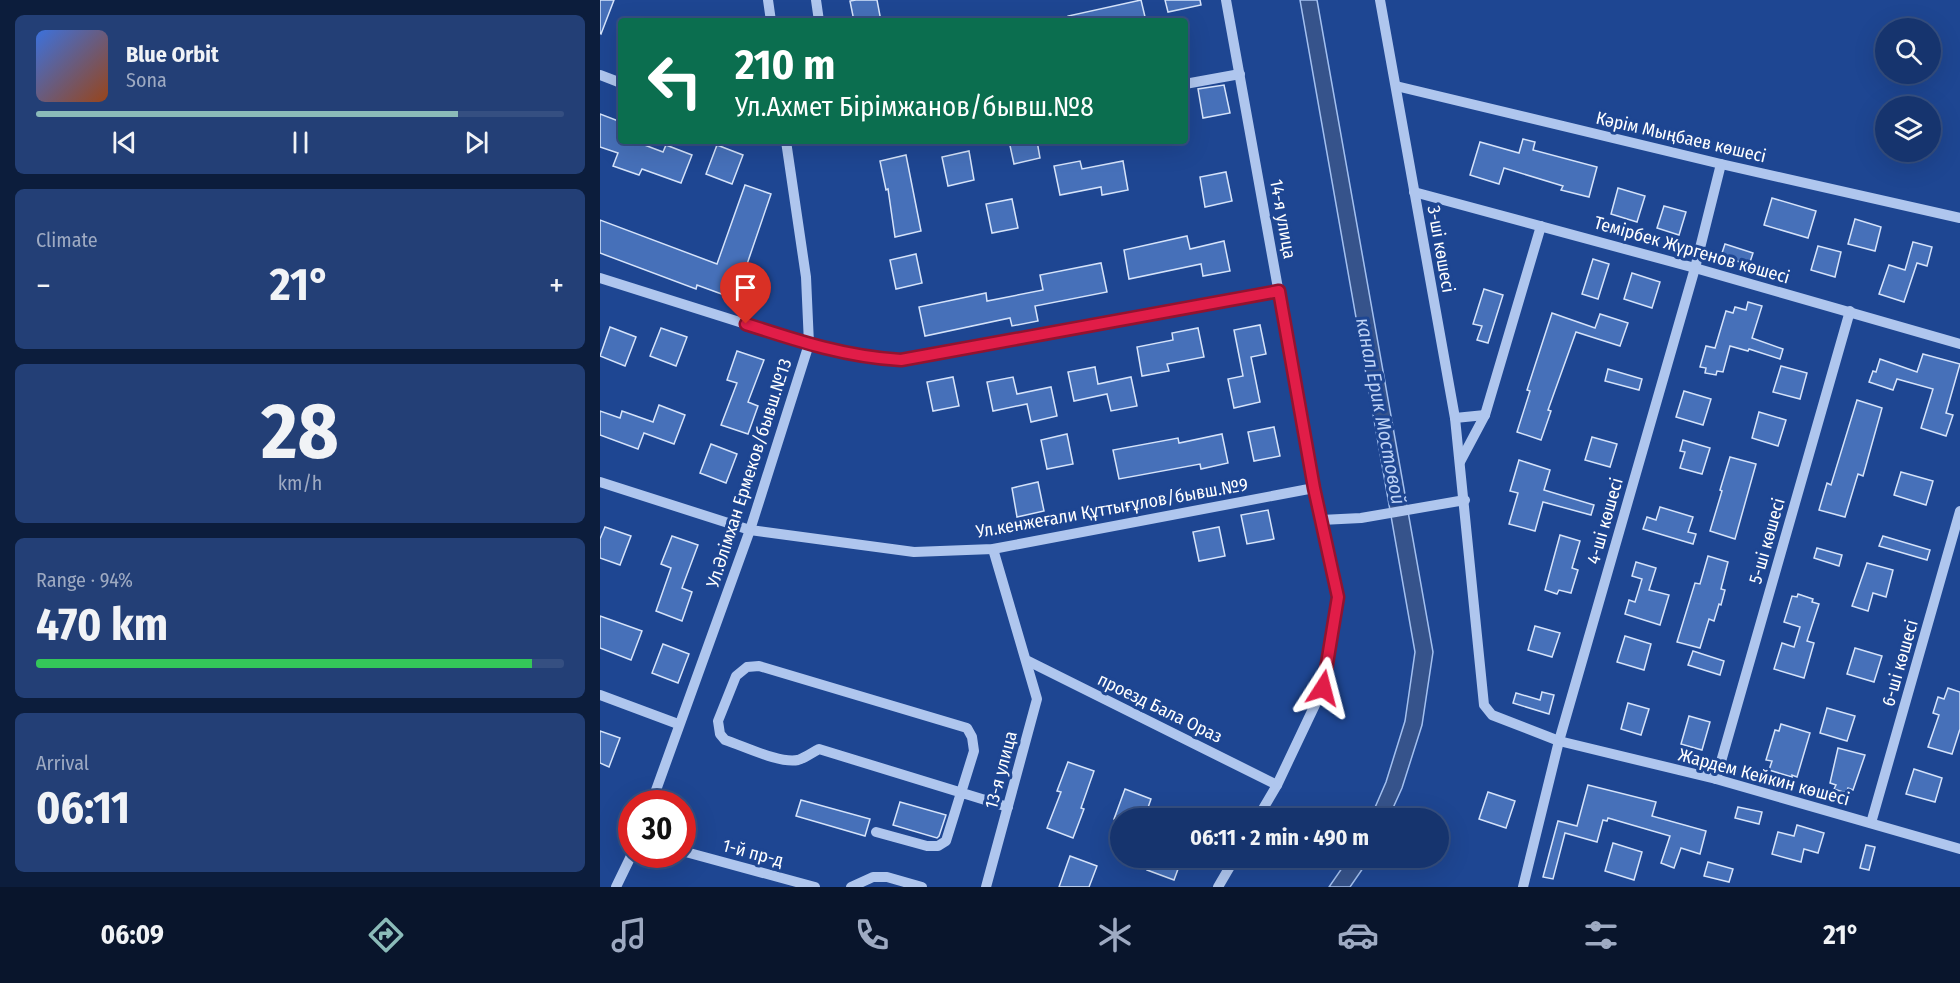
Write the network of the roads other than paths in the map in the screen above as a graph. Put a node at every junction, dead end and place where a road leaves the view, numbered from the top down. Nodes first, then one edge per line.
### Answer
1 (768, 0) edge
2 (816, 0) edge
3 (1226, 0) edge
4 (1380, 0) edge
5 (771, 18) edge
6 (819, 18) edge
7 (1240, 74) junction
8 (600, 75) edge
9 (618, 81) edge
10 (1188, 83) edge
11 (1396, 86) junction
12 (786, 144) edge
13 (1721, 164) junction
14 (1414, 192) junction
15 (1960, 218) edge
16 (1541, 226) junction
17 (1695, 268) junction
18 (600, 278) edge
19 (1279, 291) junction
20 (1850, 311) junction
21 (809, 344) junction
22 (1960, 344) edge
23 (1485, 415) junction
24 (1455, 418) junction
25 (1460, 462) junction
26 (600, 482) edge
27 (1314, 488) junction
28 (1465, 500) junction
29 (1960, 511) edge
30 (1320, 520) junction
31 (750, 530) junction
32 (993, 549) junction
33 (1028, 661) junction
34 (600, 695) edge
35 (678, 724) junction
36 (1559, 741) junction
37 (1716, 779) junction
38 (1277, 785) junction
39 (656, 790) edge
40 (960, 793) junction
41 (1008, 807) junction
42 (1263, 808) edge
43 (1871, 823) junction
44 (876, 832) dead end
45 (1960, 849) edge
46 (696, 855) edge
47 (625, 868) edge
48 (1229, 868) edge
49 (616, 887) edge
50 (814, 887) edge
51 (851, 887) edge
52 (922, 887) edge
53 (986, 887) edge
54 (1218, 887) edge
55 (1523, 887) edge

1 - 5 street
2 - 6 street
3 - 7 street, 14-я улица
4 - 11 street, 3-ші көшесі
7 - 10 street
7 - 19 street, 14-я улица
8 - 9 street
11 - 13 street, Кәрім Мыңбаев көшесі
11 - 14 street, 3-ші көшесі
12 - 21 street, Ул.Әлімхан Ермеков/бывш.№13
13 - 15 street, Кәрім Мыңбаев көшесі
13 - 17 street, 4-ші көшесі
14 - 16 street, Темірбек Жүргенов көшесі
14 - 24 street, 3-ші көшесі
16 - 17 street, Темірбек Жүргенов көшесі
16 - 23 street
17 - 20 street, Темірбек Жүргенов көшесі
17 - 36 street, 4-ші көшесі
18 - 21 street
19 - 21 street
19 - 27 street, 14-я улица
20 - 22 street, Темірбек Жүргенов көшесі
20 - 37 street, 5-ші көшесі
21 - 31 street, Ул.Әлімхан Ермеков/бывш.№13
23 - 24 street
23 - 25 street
24 - 25 street, 3-ші көшесі
25 - 28 street, 3-ші көшесі
26 - 31 street, Ул.кенжеғали Құттығұлов/бывш.№9
27 - 30 street, 14-я улица
27 - 32 street, Ул.кенжеғали Құттығұлов/бывш.№9
28 - 30 street
28 - 36 street, 3-ші көшесі
29 - 43 street, 6-ші көшесі
30 - 38 street, 14-я улица
31 - 32 street, Ул.кенжеғали Құттығұлов/бывш.№9
31 - 35 street, Ул.Әлімхан Ермеков/бывш.№13
32 - 33 street, 13-я улица
33 - 38 street, проезд Бала Ораз
33 - 41 street, 13-я улица
34 - 35 street
35 - 39 street, Ул.Әлімхан Ермеков/бывш.№13
36 - 37 street, Жардем Кейкин көшесі
36 - 55 street, 4-ші көшесі
37 - 43 street, Жардем Кейкин көшесі
38 - 42 street, 14-я улица
40 - 40 street
40 - 41 street
40 - 44 street
41 - 53 street, 13-я улица
43 - 45 street, Жардем Кейкин көшесі
46 - 50 street, 1-й пр-д
47 - 49 street
48 - 54 street
51 - 52 street

